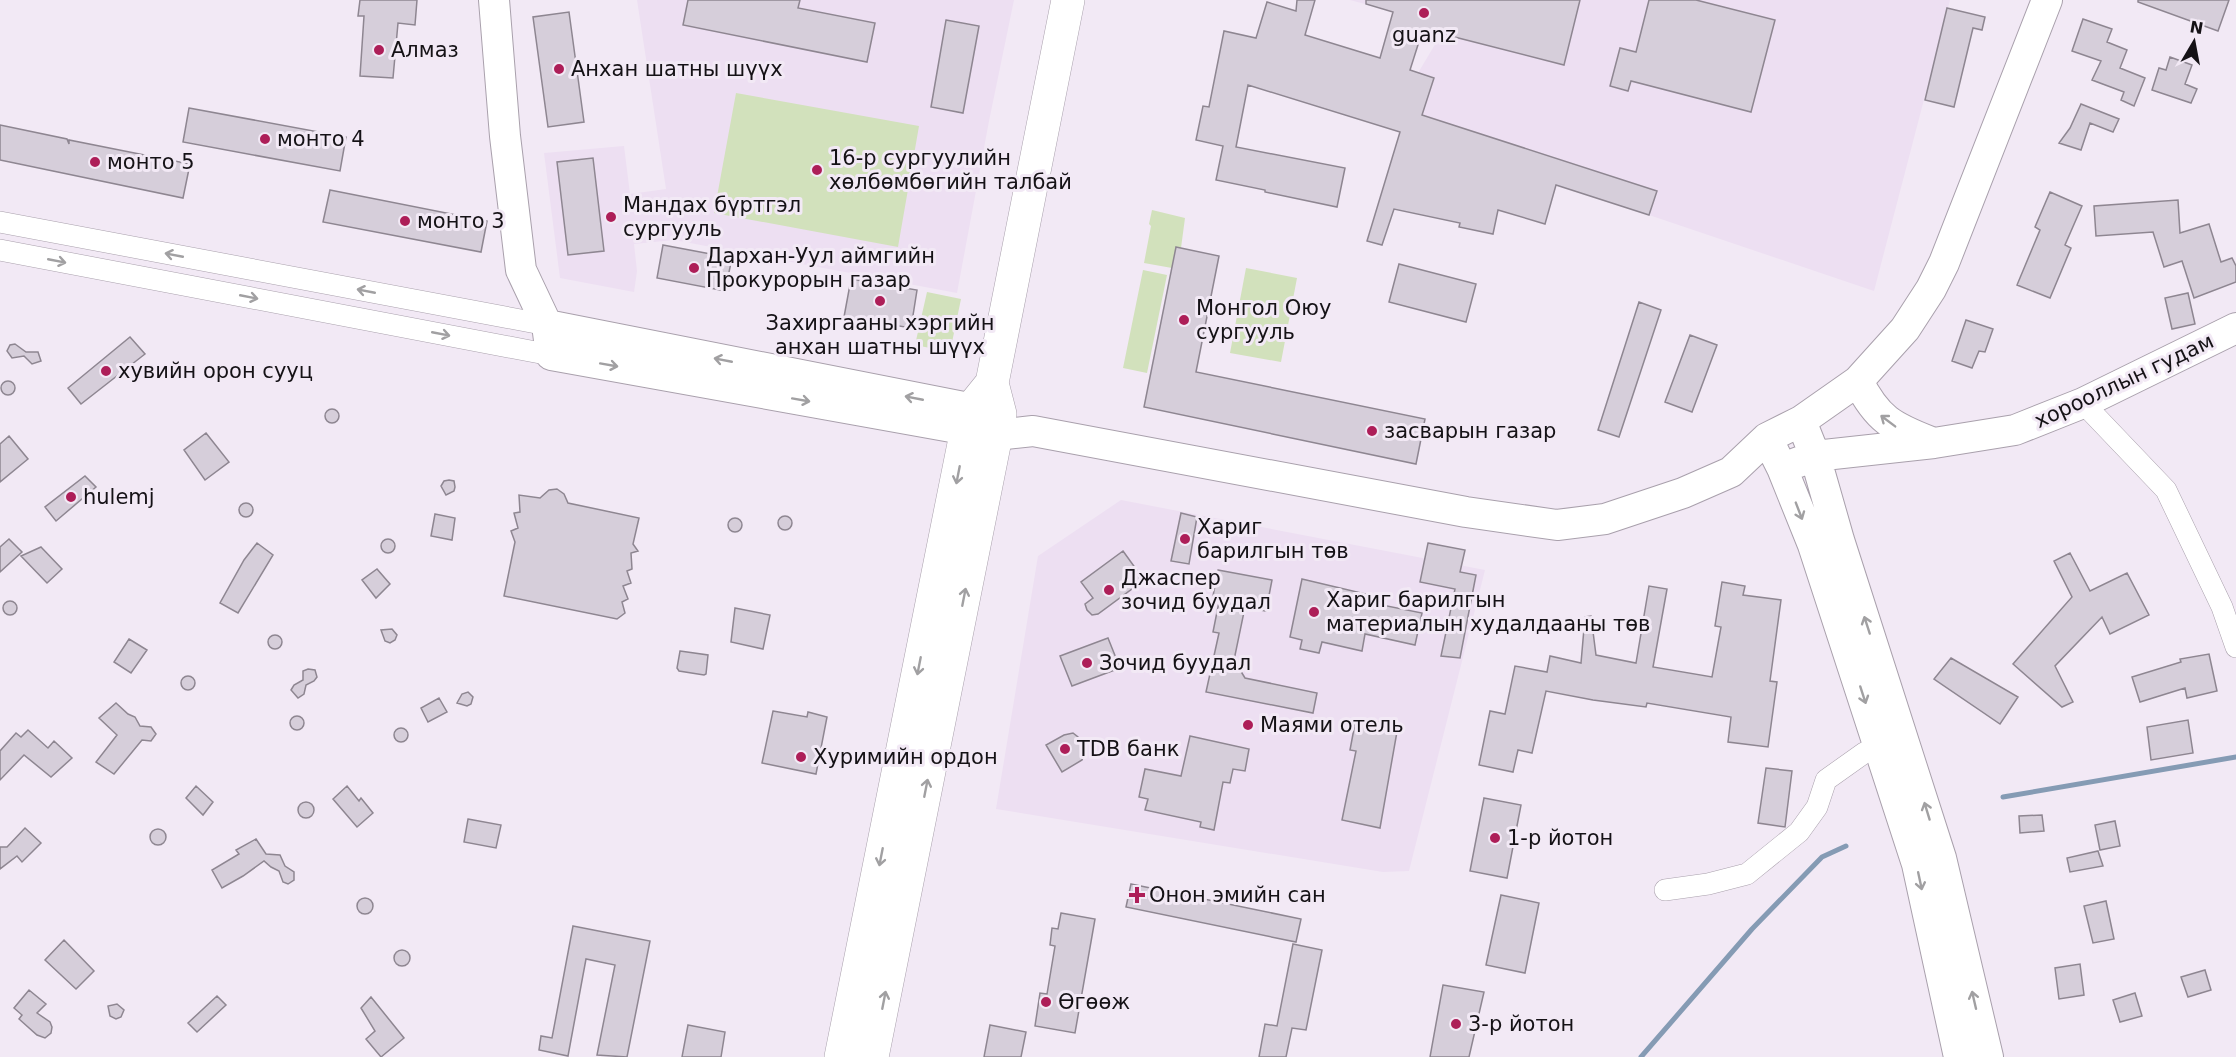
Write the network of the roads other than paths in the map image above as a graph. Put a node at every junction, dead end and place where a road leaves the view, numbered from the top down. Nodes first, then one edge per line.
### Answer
1 (494, 0) edge
2 (1068, 0) edge
3 (2047, 0) edge
4 (0, 222) edge
5 (0, 250) edge
6 (547, 326) junction
7 (2236, 328) edge
8 (551, 355) junction
9 (1858, 381) junction
10 (2083, 403) junction
11 (1801, 421) junction
12 (984, 422) junction
13 (1767, 438) junction
14 (1934, 443) junction
15 (1815, 456) junction
16 (1782, 468) junction
17 (1731, 472) junction
18 (2236, 647) edge
19 (1879, 746) junction
20 (1665, 890) dead end
21 (841, 1057) edge
22 (872, 1057) edge
23 (1959, 1057) edge
24 (1988, 1057) edge

1 - 6 main road
2 - 12 highway
3 - 9 main road
6 -> 4 street
5 -> 8 street
6 - 8 main road
12 -> 6 main road
7 - 10 main road, хорооллын гудам
8 -> 12 main road
9 - 11 main road
14 -> 9 main road
10 - 14 main road, хорооллын гудам
10 - 18 street
11 - 13 main road
11 - 15 main road
12 - 17 main road
12 -> 21 highway
22 -> 12 highway
13 - 16 main road
13 - 17 main road
14 - 15 main road, хорооллын гудам
15 - 16 main road, хорооллын гудам
24 -> 15 main road
16 - 17 main road, хорооллын гудам
16 -> 19 main road
19 - 20 street
19 -> 23 main road

